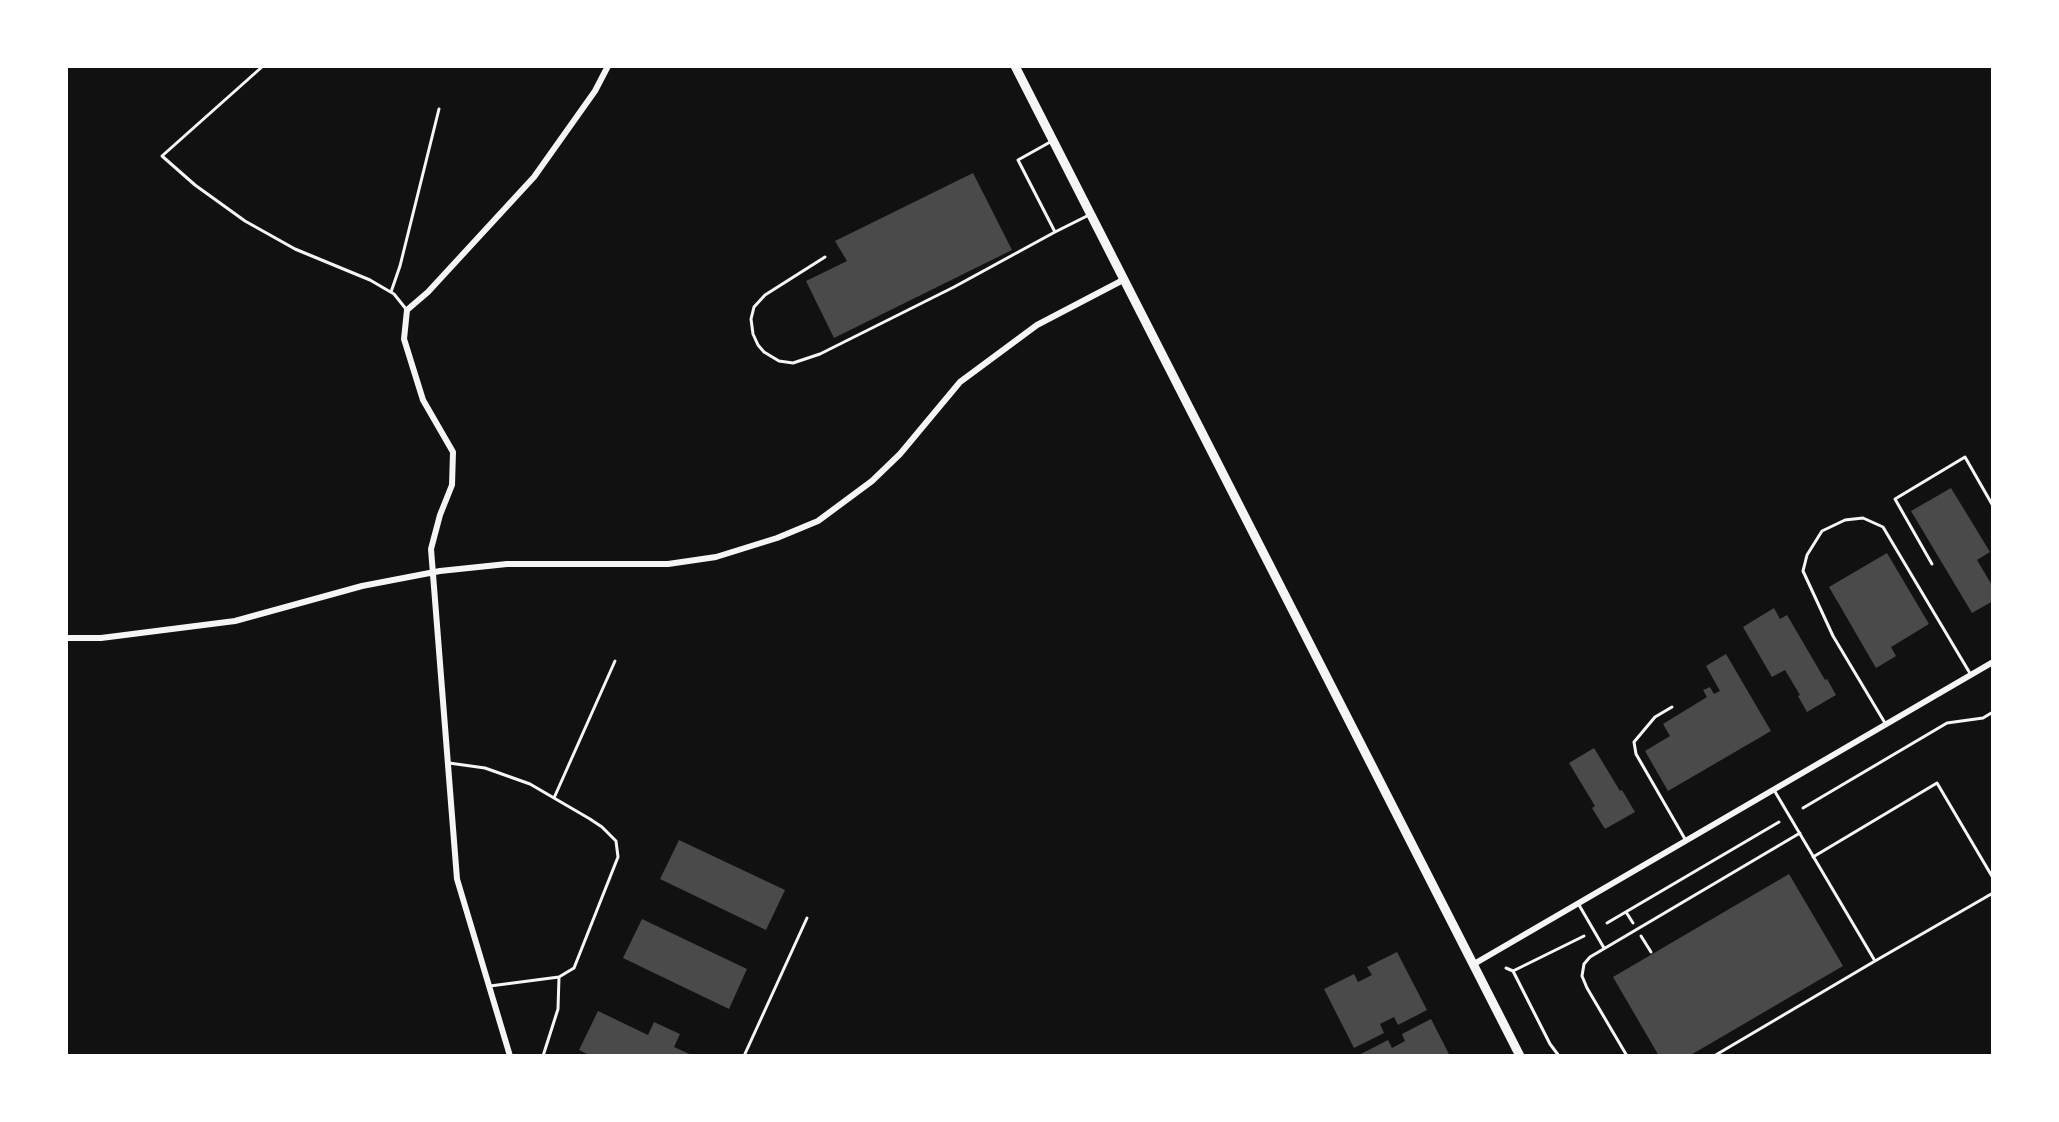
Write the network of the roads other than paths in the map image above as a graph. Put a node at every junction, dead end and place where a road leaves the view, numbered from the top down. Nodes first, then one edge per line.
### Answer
1 (263, 66) edge
2 (608, 66) edge
3 (1015, 66) edge
4 (439, 109) dead end
5 (1053, 140) junction
6 (1091, 213) junction
7 (1055, 232) junction
8 (825, 257) dead end
9 (1125, 279) junction
10 (391, 292) junction
11 (407, 310) junction
12 (1993, 506) edge
13 (1932, 564) dead end
14 (432, 573) junction
15 (66, 638) edge
16 (615, 661) dead end
17 (1993, 662) edge
18 (1971, 675) junction
19 (1672, 707) dead end
20 (1886, 725) junction
21 (447, 762) junction
22 (1774, 790) junction
23 (554, 798) junction
24 (1800, 833) junction
25 (1686, 841) junction
26 (1813, 857) junction
27 (1993, 878) edge
28 (1993, 893) edge
29 (1578, 903) junction
30 (807, 918) dead end
31 (1605, 948) junction
32 (1875, 961) junction
33 (1474, 964) junction
34 (559, 977) junction
35 (489, 986) junction
36 (510, 1056) edge
37 (543, 1056) edge
38 (744, 1056) edge
39 (1520, 1056) edge
40 (1627, 1056) edge
41 (1714, 1056) edge

1 - 10 lane
2 - 11 street
3 - 5 main road
4 - 10 lane
5 - 6 main road
5 - 7 lane
6 - 7 lane
6 - 9 main road
7 - 8 lane
9 - 14 street
9 - 33 main road
10 - 11 lane
11 - 14 street
12 - 13 lane
14 - 15 street
14 - 21 street
16 - 23 lane
17 - 18 street
18 - 20 street
18 - 20 lane
19 - 25 lane
20 - 22 street
21 - 23 lane
21 - 35 street
22 - 24 lane
22 - 25 street
23 - 34 lane
24 - 26 lane
24 - 31 lane
25 - 29 street
26 - 27 lane
26 - 32 lane
28 - 32 lane
29 - 31 lane
29 - 33 street
30 - 38 lane
31 - 40 lane
32 - 41 lane
33 - 39 main road
34 - 35 lane
34 - 37 lane
35 - 36 street

